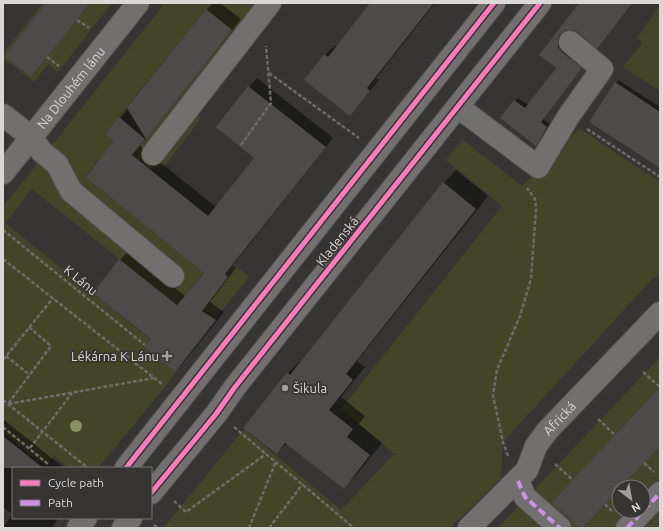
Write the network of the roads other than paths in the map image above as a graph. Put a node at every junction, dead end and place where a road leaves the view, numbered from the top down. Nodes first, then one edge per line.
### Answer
1 (138, 3) edge
2 (494, 3) edge
3 (540, 3) edge
4 (261, 6) edge
5 (570, 42) dead end
6 (458, 107) junction
7 (3, 115) edge
8 (31, 137) junction
9 (153, 154) dead end
10 (3, 173) edge
11 (173, 276) dead end
12 (660, 313) edge
13 (207, 365) junction
14 (235, 387) junction
15 (127, 467) edge
16 (518, 481) junction
17 (152, 492) edge
18 (660, 493) edge
19 (85, 519) edge
20 (130, 519) edge
21 (78, 528) edge
22 (123, 528) edge
23 (468, 528) edge
24 (560, 528) edge
25 (627, 528) edge

1 - 8 street, Na Dlouhém lánu
2 - 13 street, Kladenská
3 - 6 street, Kladenská
4 - 9 street
5 - 6 street
6 - 14 street, Kladenská
7 - 8 street
8 - 10 street, Na Dlouhém lánu
8 - 11 street
12 - 16 street, Africká
13 - 14 street
13 - 15 street, Kladenská
14 - 17 street, Kladenská
16 - 23 street, Africká
16 - 24 street
18 - 25 street
19 - 21 street
20 - 22 street

